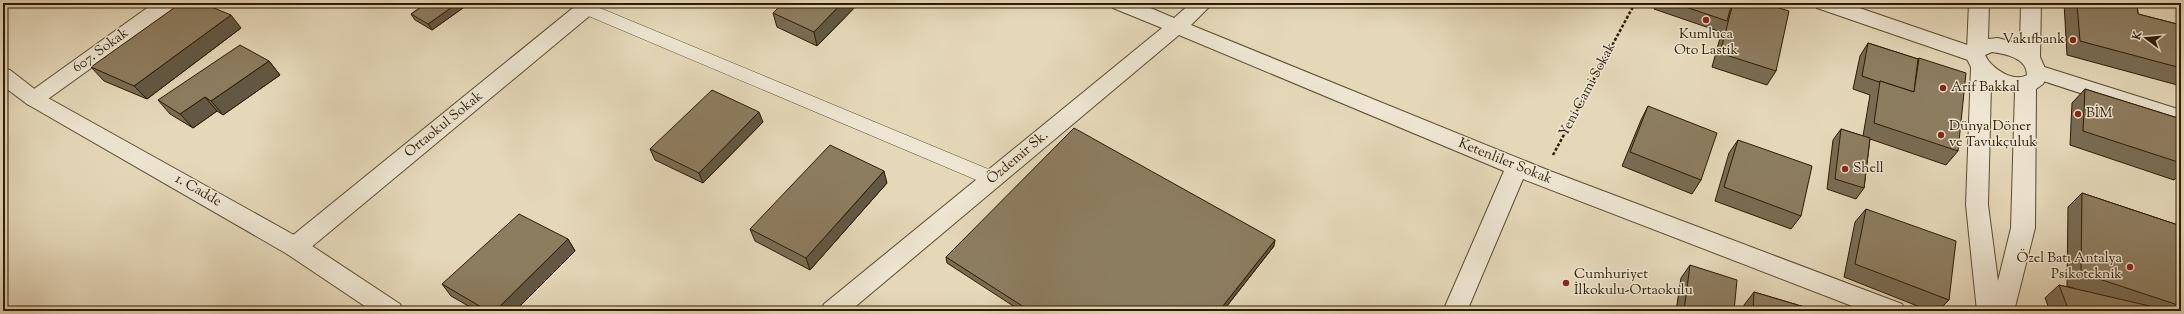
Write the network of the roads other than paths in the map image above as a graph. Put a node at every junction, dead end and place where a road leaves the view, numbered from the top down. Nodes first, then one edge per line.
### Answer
1 (168, 3) edge
2 (1120, 3) edge
3 (1203, 3) edge
4 (1824, 3) edge
5 (1979, 3) edge
6 (2031, 3) edge
7 (589, 6) edge
8 (1176, 27) junction
9 (1978, 58) junction
10 (2031, 72) junction
11 (3, 74) edge
12 (34, 99) junction
13 (2181, 118) edge
14 (1518, 167) junction
15 (994, 178) junction
16 (295, 247) junction
17 (391, 311) edge
18 (833, 311) edge
19 (1455, 311) edge
20 (1893, 311) edge
21 (1989, 311) edge
22 (2002, 311) edge

1 - 12 street, 607. Sokak
2 - 8 street, Ketenliler Sokak
3 - 8 street, Özdemir Sk.
4 - 9 street
5 - 9 street
6 - 10 street
7 - 15 lane
7 - 16 street, Ortaokul Sokak
8 - 14 street, Ketenliler Sokak
8 - 15 street, Özdemir Sk.
9 - 10 street
9 - 10 street
9 - 21 street
10 - 13 street
10 - 22 street
11 - 12 street, 1. Cadde
12 - 16 street, 1. Cadde
14 - 19 street
14 - 20 street, Ketenliler Sokak
15 - 18 street, Özdemir Sk.
16 - 17 street, 1. Cadde

